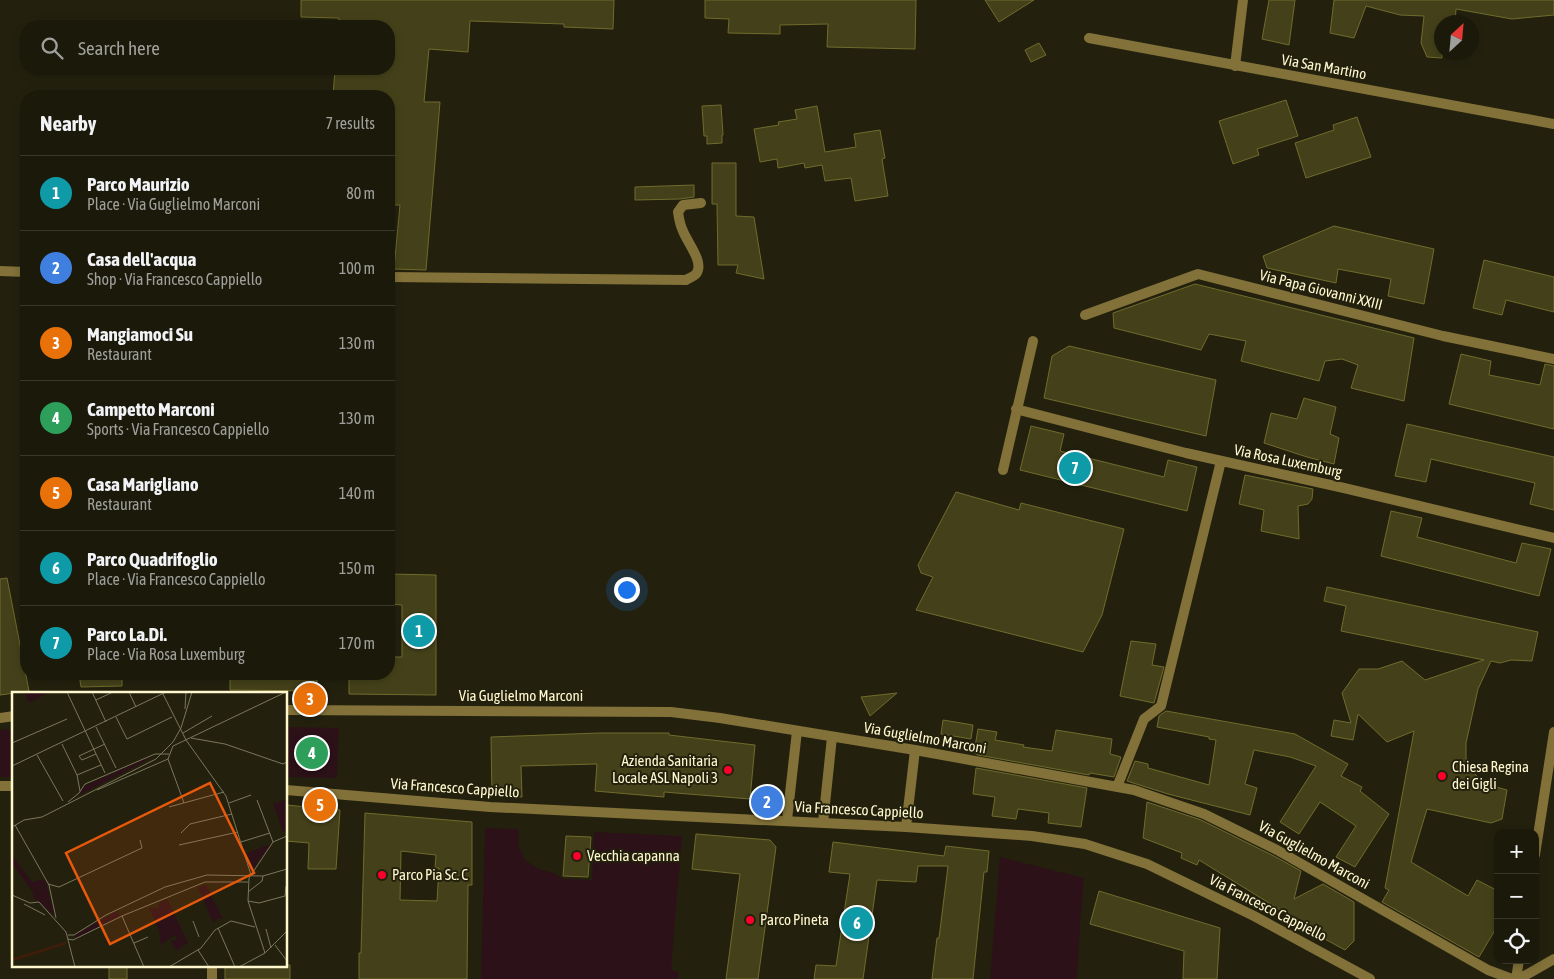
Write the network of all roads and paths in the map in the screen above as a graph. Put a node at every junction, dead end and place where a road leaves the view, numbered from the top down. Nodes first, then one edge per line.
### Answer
1 (1243, 0) edge
2 (1089, 38) dead end
3 (1235, 66) junction
4 (1554, 124) edge
5 (701, 203) dead end
6 (0, 272) edge
7 (20, 272) edge
8 (395, 277) edge
9 (1085, 315) dead end
10 (1033, 341) dead end
11 (1554, 359) edge
12 (1016, 409) junction
13 (1221, 461) junction
14 (1003, 470) dead end
15 (1554, 538) edge
16 (288, 710) edge
17 (797, 731) junction
18 (1554, 732) edge
19 (832, 738) junction
20 (915, 750) junction
21 (1117, 787) junction
22 (288, 790) edge
23 (787, 820) junction
24 (823, 823) junction
25 (906, 827) junction
26 (1539, 829) edge
27 (1554, 959) edge
28 (1519, 964) edge
29 (212, 966) edge
30 (212, 979) edge
31 (1370, 979) edge
32 (1512, 979) edge
33 (1518, 979) edge

1 - 3 street
2 - 3 street, Via San Martino
3 - 4 street, Via San Martino
5 - 8 street
6 - 7 street
9 - 11 street, Via Papa Giovanni XXIII
10 - 12 street
12 - 13 street, Via Rosa Luxemburg
12 - 14 street
13 - 15 street, Via Rosa Luxemburg
13 - 21 street
16 - 17 street, Via Guglielmo Marconi
17 - 19 street, Via Guglielmo Marconi
17 - 23 street
18 - 26 street
19 - 20 street, Via Guglielmo Marconi
19 - 24 street
20 - 21 street, Via Guglielmo Marconi
20 - 25 street
21 - 32 street, Via Guglielmo Marconi
22 - 23 street, Via Francesco Cappiello
23 - 24 street, Via Francesco Cappiello
24 - 25 street, Via Francesco Cappiello
25 - 31 street, Via Francesco Cappiello
27 - 33 street
28 - 33 street
29 - 30 street

